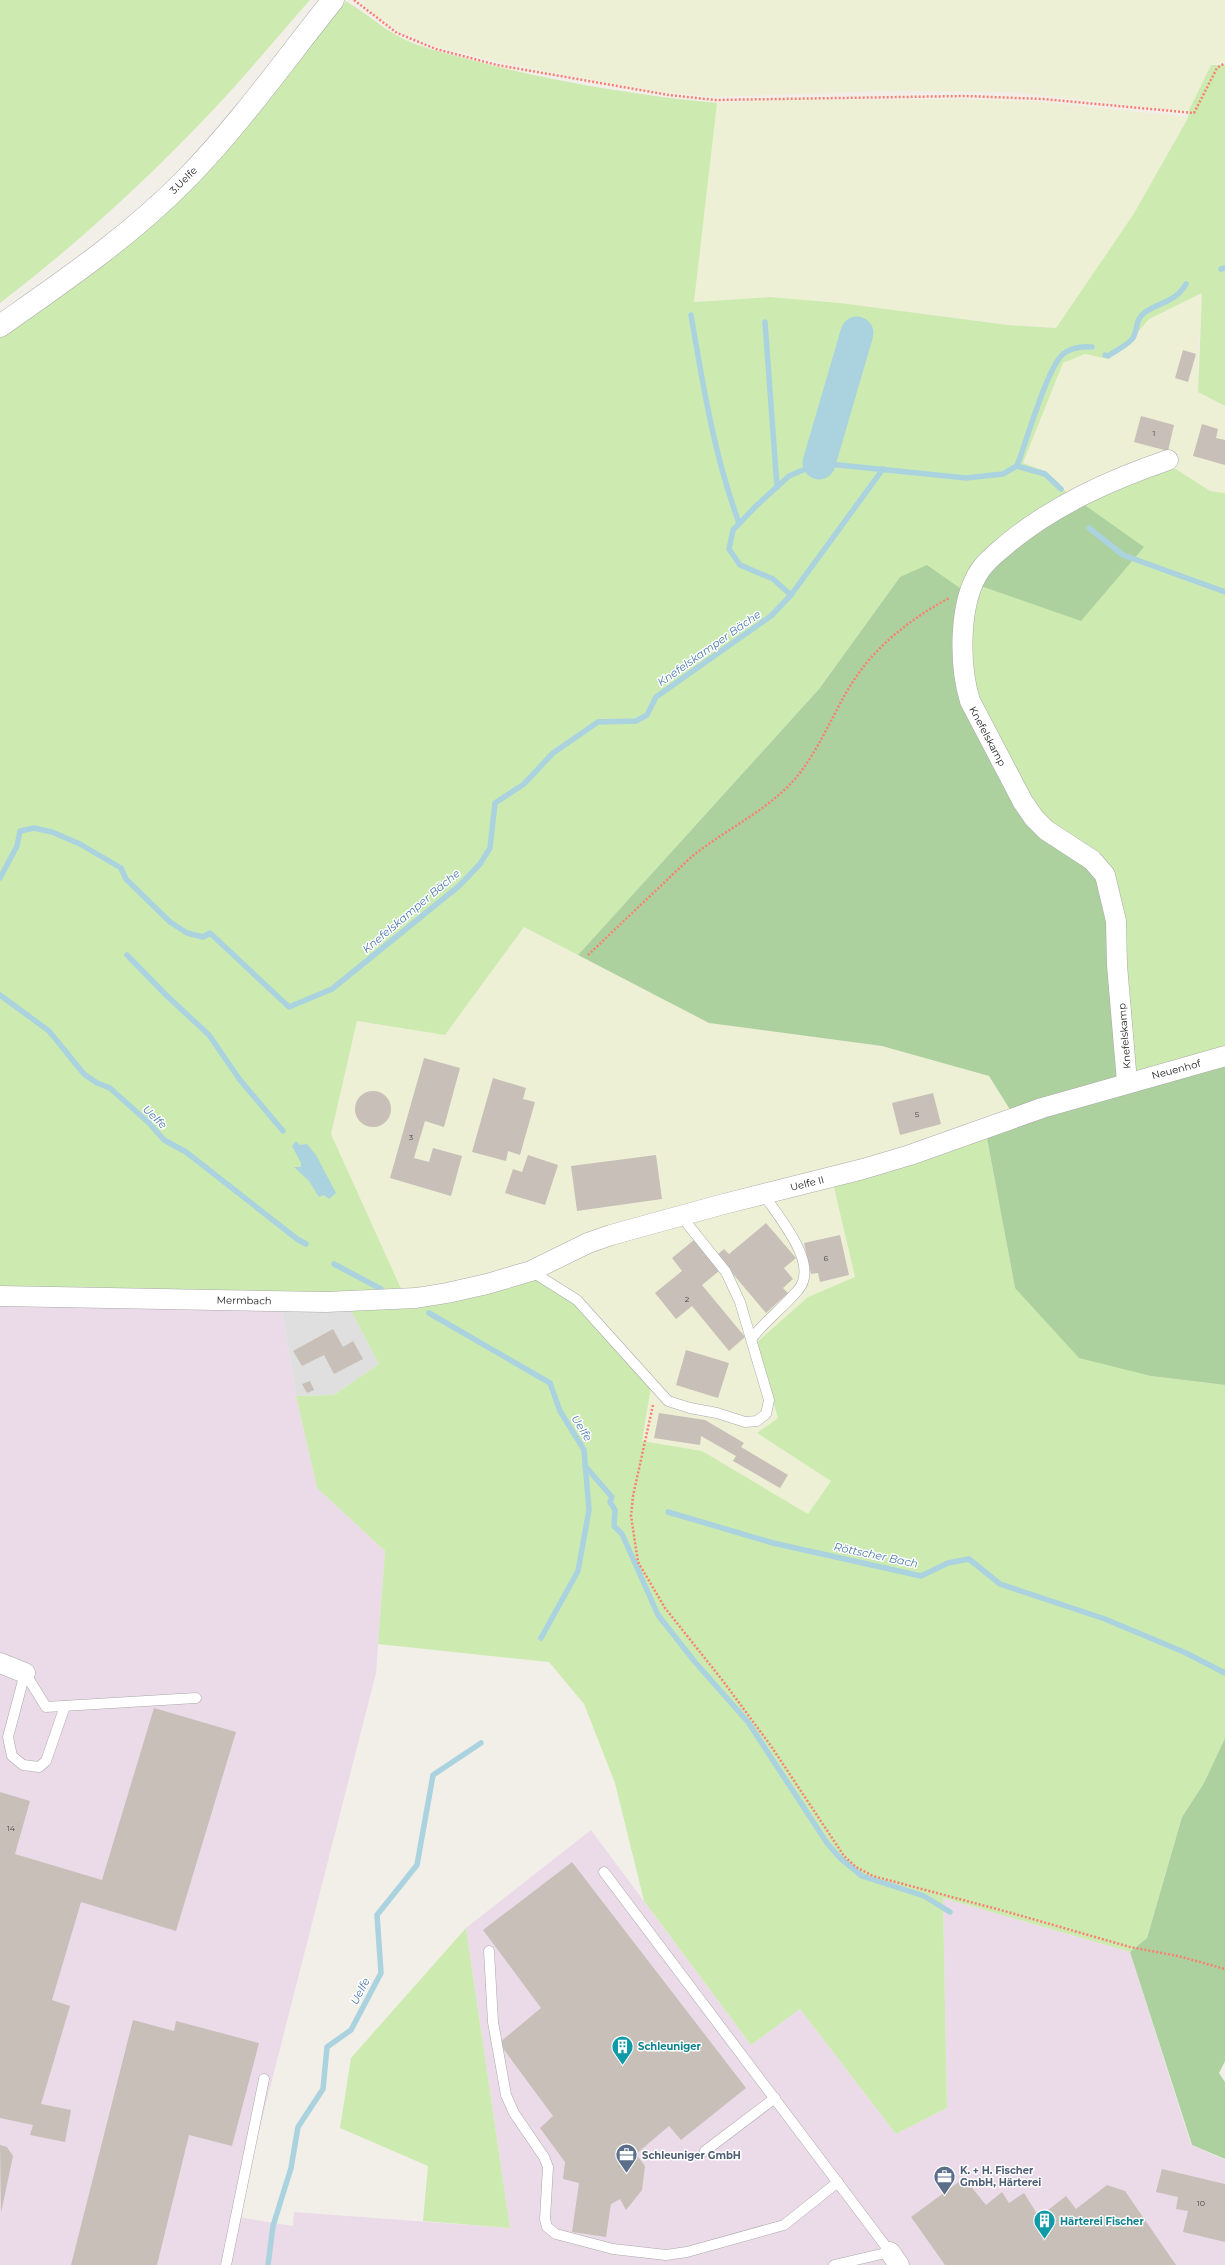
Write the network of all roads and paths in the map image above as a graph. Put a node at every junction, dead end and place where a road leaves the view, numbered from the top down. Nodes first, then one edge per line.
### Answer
1 (333, 0) edge
2 (354, 0) edge
3 (1225, 63) edge
4 (0, 326) edge
5 (1168, 460) dead end
6 (970, 590) junction
7 (588, 955) dead end
8 (1225, 1056) edge
9 (1128, 1082) junction
10 (763, 1194) junction
11 (681, 1216) junction
12 (531, 1271) junction
13 (487, 1284) joint
14 (0, 1296) edge
15 (752, 1338) junction
16 (656, 1387) junction
17 (0, 1663) edge
18 (25, 1673) junction
19 (196, 1698) dead end
20 (65, 1706) junction
21 (604, 1872) dead end
22 (490, 1951) dead end
23 (1225, 1969) edge
24 (264, 2079) dead end
25 (775, 2098) junction
26 (705, 2151) dead end
27 (838, 2182) junction
28 (895, 2259) edge
29 (226, 2265) edge
30 (834, 2265) edge

1 - 4 street, 3.Uelfe
2 - 3 path
5 - 6 street, Knefelskamp
6 - 7 path
6 - 9 street, Knefelskamp
8 - 9 street, Neuenhof
9 - 10 street, Uelfe II
10 - 11 street, Uelfe II
10 - 15 lane
11 - 12 street, Uelfe II
11 - 15 lane
12 - 13 street, Uelfe II
12 - 16 lane
13 - 14 street, Mermbach
15 - 16 lane
16 - 23 path
17 - 18 street
18 - 20 lane
18 - 20 lane
19 - 20 lane
21 - 25 lane
22 - 27 lane
24 - 29 lane
25 - 26 lane
25 - 27 lane
27 - 28 lane
28 - 30 lane

